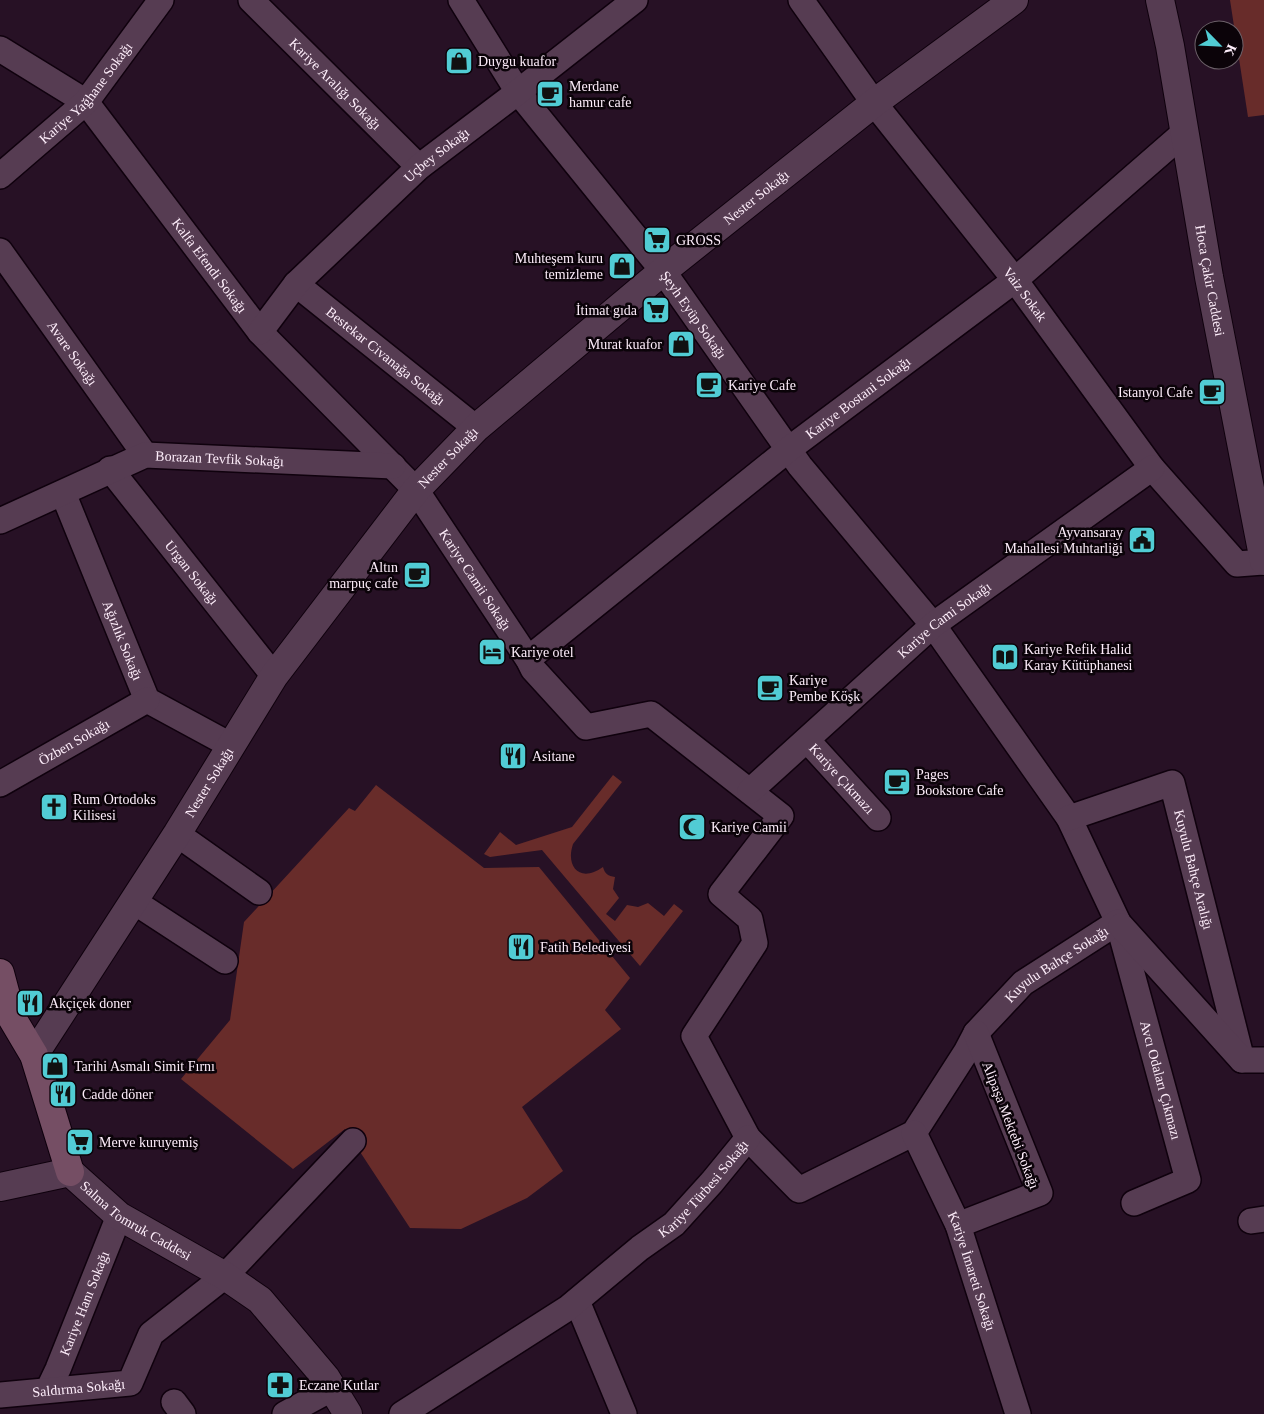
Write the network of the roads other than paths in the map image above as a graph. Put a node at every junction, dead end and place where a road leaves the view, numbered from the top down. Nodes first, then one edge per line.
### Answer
1 (161, 0) edge
2 (251, 0) edge
3 (461, 0) edge
4 (635, 0) edge
5 (801, 0) edge
6 (1014, 0) edge
7 (1160, 0) edge
8 (0, 49) edge
9 (518, 92) junction
10 (86, 102) junction
11 (874, 103) junction
12 (1185, 132) junction
13 (419, 166) junction
14 (0, 176) edge
15 (0, 251) edge
16 (663, 271) junction
17 (1015, 280) junction
18 (296, 284) junction
19 (260, 332) junction
20 (476, 428) junction
21 (788, 449) junction
22 (145, 455) junction
23 (394, 466) junction
24 (1152, 468) junction
25 (110, 469) junction
26 (416, 490) junction
27 (63, 493) junction
28 (0, 521) edge
29 (1264, 562) edge
30 (934, 625) junction
31 (528, 659) junction
32 (274, 676) junction
33 (147, 700) junction
34 (807, 740) junction
35 (230, 745) junction
36 (0, 784) edge
37 (750, 790) junction
38 (878, 818) dead end
39 (1069, 818) junction
40 (176, 834) junction
41 (260, 892) dead end
42 (133, 901) junction
43 (1118, 922) junction
44 (225, 961) dead end
45 (0, 974) edge
46 (6, 1021) edge
47 (976, 1033) junction
48 (34, 1055) junction
49 (1253, 1060) edge
50 (914, 1133) junction
51 (748, 1138) junction
52 (353, 1141) dead end
53 (70, 1172) junction
54 (0, 1187) edge
55 (1134, 1202) dead end
56 (119, 1216) junction
57 (958, 1225) junction
58 (225, 1276) junction
59 (577, 1301) junction
60 (333, 1388) junction
61 (48, 1390) junction
62 (0, 1395) edge
63 (284, 1414) edge
64 (348, 1414) edge
65 (402, 1414) edge
66 (624, 1414) edge
67 (1018, 1414) edge

1 - 10 street, Kariye Yağhane Sokağı
2 - 13 street, Kariye Aralığı Sokağı
3 - 9 street, Şeyh Eyüp Sokağı
4 - 9 street, Uçbey Sokağı
5 - 11 street, Vaiz Sokak
6 - 11 street, Nester Sokağı
7 - 12 street, Hoca Çakir Caddesi
8 - 10 street, Kalfa Efendi Sokağı
9 - 13 street, Uçbey Sokağı
9 - 16 street, Şeyh Eyüp Sokağı
10 - 14 street, Kariye Yağhane Sokağı
10 - 19 street, Kalfa Efendi Sokağı
11 - 16 street, Nester Sokağı
11 - 17 street, Vaiz Sokak
12 - 17 street, Kariye Bostani Sokağı
12 - 29 street, Hoca Çakir Caddesi
13 - 18 street, Uçbey Sokağı
15 - 22 street, Avare Sokağı
16 - 20 street, Nester Sokağı
16 - 21 street, Şeyh Eyüp Sokağı
17 - 21 street, Kariye Bostani Sokağı
17 - 24 street, Vaiz Sokak
18 - 19 street, Uçbey Sokağı
18 - 20 street, Bestekar Civanağa Sokağı
19 - 23 street, Kalfa Efendi Sokağı
20 - 26 street, Nester Sokağı
21 - 30 street, Şeyh Eyüp Sokağı
21 - 31 street, Kariye Bostani Sokağı
22 - 23 street, Borazan Tevfik Sokağı
22 - 25 street, Borazan Tevfik Sokağı
23 - 26 street, Kalfa Efendi Sokağı
24 - 29 street, Vaiz Sokak
24 - 30 street, Kariye Cami Sokağı
25 - 27 street, Borazan Tevfik Sokağı
25 - 32 street, Urgan Sokağı
26 - 31 street, Kariye Camii Sokağı
26 - 32 street, Nester Sokağı
27 - 28 street, Borazan Tevfik Sokağı
27 - 33 street, Ağızlık Sokağı
30 - 34 street, Kariye Cami Sokağı
30 - 39 street, Kuyulu Bahçe Sokağı
31 - 37 street, Kariye Camii Sokağı
32 - 35 street, Nester Sokağı
33 - 35 street
33 - 36 street, Özben Sokağı
34 - 37 street, Kariye Cami Sokağı
34 - 38 street, Kariye Çıkmazı
35 - 40 street, Nester Sokağı
37 - 51 street, Kariye Türbesi Sokağı
39 - 43 street, Kuyulu Bahçe Sokağı
39 - 49 street, Kuyulu Bahçe Aralığı
40 - 41 street
40 - 42 street, Nester Sokağı
42 - 44 street
42 - 48 street, Nester Sokağı
43 - 47 street, Kuyulu Bahçe Sokağı
43 - 49 street
43 - 55 street, Avcı Odaları Çıkmazı
45 - 46 main road, Salma Tomruk Caddesi
46 - 48 main road, Salma Tomruk Caddesi
47 - 50 street, Kuyulu Bahçe Sokağı
47 - 57 street, Alipaşa Mektebi Sokağı
48 - 53 main road, Salma Tomruk Caddesi
50 - 51 street
50 - 57 street, Kariye İmareti Sokağı
51 - 59 street, Kariye Türbesi Sokağı
52 - 58 street
53 - 54 street
53 - 56 street, Salma Tomruk Caddesi
56 - 58 street, Salma Tomruk Caddesi
56 - 61 street, Kariye Hanı Sokağı
57 - 67 street, Kariye İmareti Sokağı
58 - 60 street, Salma Tomruk Caddesi
58 - 61 street, Saldırma Sokağı
59 - 65 street, Kariye Türbesi Sokağı
59 - 66 street
60 - 63 street
60 - 64 street, Salma Tomruk Caddesi
61 - 62 street, Saldırma Sokağı

